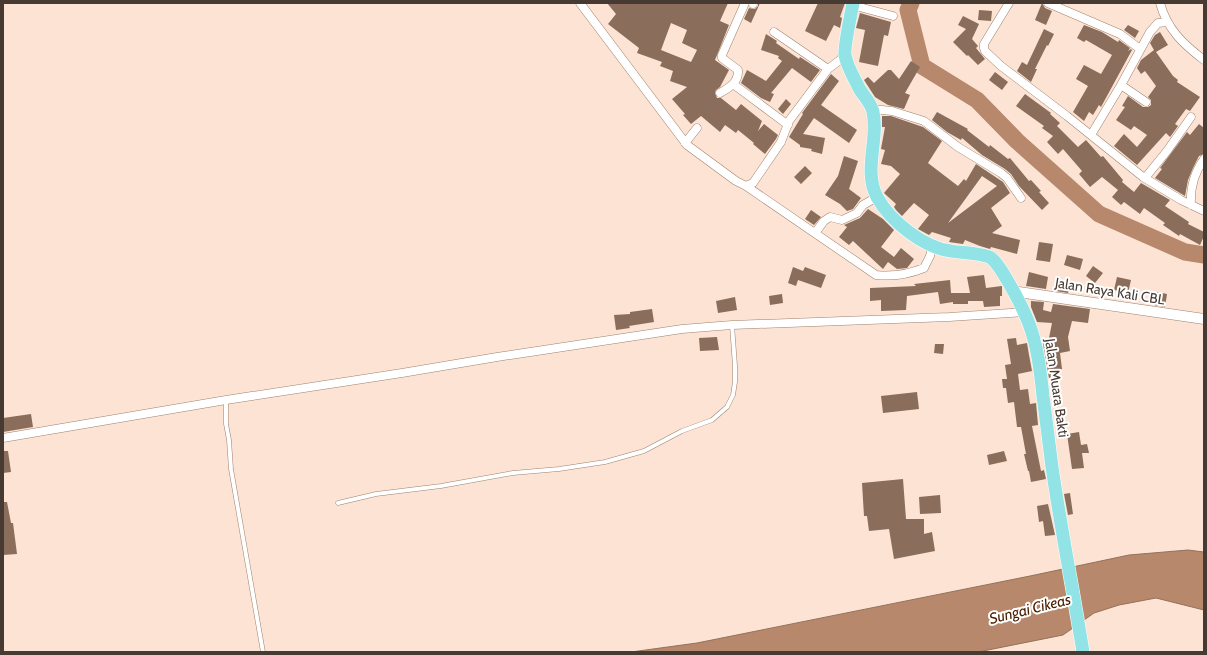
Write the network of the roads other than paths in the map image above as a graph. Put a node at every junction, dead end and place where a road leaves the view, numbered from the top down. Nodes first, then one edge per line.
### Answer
1 (580, 3) edge
2 (745, 3) edge
3 (1009, 3) edge
4 (1048, 3) edge
5 (1160, 3) edge
6 (853, 4) edge
7 (893, 16) dead end
8 (1167, 22) junction
9 (774, 32) dead end
10 (1140, 49) junction
11 (845, 53) junction
12 (1204, 60) edge
13 (828, 69) junction
14 (733, 84) junction
15 (1122, 85) junction
16 (720, 93) dead end
17 (1146, 102) dead end
18 (872, 108) junction
19 (1191, 117) dead end
20 (788, 125) junction
21 (697, 128) dead end
22 (1091, 135) junction
23 (685, 143) junction
24 (1204, 159) edge
25 (1145, 178) junction
26 (746, 186) junction
27 (877, 197) junction
28 (1021, 198) dead end
29 (1191, 205) junction
30 (1204, 211) edge
31 (815, 233) junction
32 (932, 247) junction
33 (1010, 285) junction
34 (1024, 312) junction
35 (1204, 319) edge
36 (732, 325) junction
37 (226, 400) junction
38 (3, 438) edge
39 (338, 503) dead end
40 (263, 652) edge
41 (1083, 652) edge

1 - 23 street
2 - 14 street
3 - 22 street
4 - 10 street
5 - 8 street
6 - 7 street
6 - 11 main road, Jalan Muara Bakti
8 - 10 street
8 - 12 street
9 - 13 street
10 - 15 street
11 - 13 street
11 - 18 main road, Jalan Muara Bakti
13 - 20 street
14 - 16 street
14 - 20 street
15 - 17 street
15 - 22 street
18 - 27 main road, Jalan Muara Bakti
18 - 28 street
19 - 25 street
20 - 26 street
21 - 23 street
22 - 25 street
23 - 26 street
24 - 29 street
25 - 29 street
26 - 31 street
27 - 31 street
27 - 32 main road, Jalan Muara Bakti
29 - 30 street
31 - 32 street
32 - 33 main road, Jalan Muara Bakti
33 - 34 main road, Jalan Muara Bakti
33 - 35 street, Jalan Raya Kali CBL
34 - 36 street
34 - 41 main road, Jalan Muara Bakti
36 - 37 street
36 - 39 lane
37 - 38 street
37 - 40 lane

